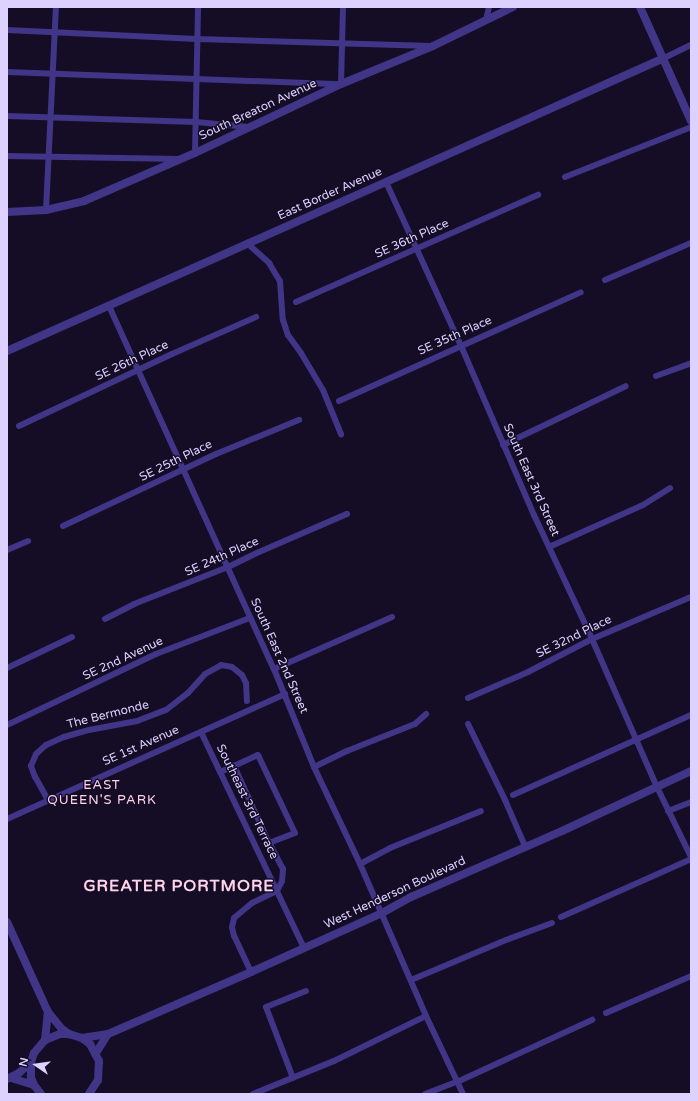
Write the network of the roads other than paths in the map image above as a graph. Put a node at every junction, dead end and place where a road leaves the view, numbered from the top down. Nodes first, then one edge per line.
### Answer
1 (56, 7) edge
2 (198, 7) edge
3 (343, 7) edge
4 (489, 7) edge
5 (513, 7) edge
6 (640, 7) edge
7 (486, 20) junction
8 (7, 30) edge
9 (55, 32) junction
10 (198, 39) junction
11 (342, 43) junction
12 (691, 45) edge
13 (433, 46) junction
14 (662, 59) junction
15 (7, 72) edge
16 (53, 73) junction
17 (196, 79) junction
18 (341, 84) junction
19 (7, 116) edge
20 (50, 117) junction
21 (691, 121) edge
22 (196, 122) junction
23 (252, 127) junction
24 (691, 127) edge
25 (195, 153) junction
26 (7, 156) edge
27 (48, 157) junction
28 (180, 159) junction
29 (565, 177) dead end
30 (386, 182) junction
31 (538, 195) dead end
32 (46, 210) junction
33 (7, 212) edge
34 (247, 243) junction
35 (691, 243) edge
36 (416, 249) junction
37 (605, 280) dead end
38 (581, 292) dead end
39 (296, 302) dead end
40 (110, 306) junction
41 (256, 317) dead end
42 (461, 345) junction
43 (7, 351) edge
44 (691, 363) edge
45 (140, 371) junction
46 (656, 376) dead end
47 (626, 386) dead end
48 (339, 400) dead end
49 (299, 420) dead end
50 (19, 426) dead end
51 (341, 434) dead end
52 (503, 444) junction
53 (184, 470) junction
54 (670, 488) dead end
55 (347, 514) dead end
56 (63, 526) dead end
57 (28, 541) dead end
58 (549, 547) junction
59 (7, 550) edge
60 (228, 567) junction
61 (691, 597) edge
62 (392, 616) dead end
63 (250, 618) junction
64 (105, 619) dead end
65 (72, 637) dead end
66 (592, 639) junction
67 (7, 668) edge
68 (274, 669) junction
69 (285, 694) junction
70 (468, 698) dead end
71 (247, 701) dead end
72 (426, 714) dead end
73 (691, 715) edge
74 (468, 724) dead end
75 (7, 725) edge
76 (201, 732) junction
77 (636, 739) junction
78 (234, 766) junction
79 (314, 767) junction
80 (691, 771) edge
81 (220, 772) junction
82 (657, 787) junction
83 (513, 795) dead end
84 (48, 800) junction
85 (691, 802) edge
86 (481, 811) dead end
87 (668, 811) junction
88 (7, 819) edge
89 (269, 843) junction
90 (525, 846) junction
91 (691, 858) edge
92 (360, 864) junction
93 (277, 891) junction
94 (382, 914) junction
95 (561, 917) dead end
96 (7, 922) edge
97 (552, 923) dead end
98 (304, 948) junction
99 (251, 972) junction
100 (691, 976) edge
101 (411, 980) junction
102 (306, 991) dead end
103 (48, 1012) junction
104 (606, 1014) dead end
105 (426, 1016) junction
106 (592, 1020) dead end
107 (69, 1034) junction
108 (108, 1034) junction
109 (82, 1038) junction
110 (45, 1040) junction
111 (96, 1053) junction
112 (31, 1062) junction
113 (9, 1078) edge
114 (293, 1078) junction
115 (457, 1082) junction
116 (34, 1085) junction
117 (92, 1092) edge
118 (41, 1094) edge
119 (253, 1094) edge
120 (425, 1094) edge
121 (463, 1094) edge

1 - 9 street
2 - 10 street
3 - 11 street
4 - 7 street
5 - 7 street, South Breaton Avenue
6 - 14 street
7 - 13 street, South Breaton Avenue
8 - 9 street
9 - 10 street
9 - 16 street
10 - 11 street
10 - 17 street
11 - 13 street
11 - 18 street
12 - 14 street
13 - 18 street, South Breaton Avenue
14 - 21 street
14 - 30 street, East Border Avenue
15 - 16 street
16 - 17 street
16 - 20 street
17 - 18 street
17 - 22 street
18 - 23 street, South Breaton Avenue
19 - 20 street
20 - 22 street
20 - 27 street
22 - 23 street
22 - 25 street
23 - 25 street, South Breaton Avenue
24 - 29 street
25 - 28 street, South Breaton Avenue
26 - 27 street
27 - 28 street
27 - 32 street
28 - 32 street, South Breaton Avenue
30 - 34 street, East Border Avenue
30 - 36 street, South East 3rd Street
31 - 36 street, SE 36th Place
32 - 33 street, South Breaton Avenue
34 - 40 street, East Border Avenue
34 - 51 street
35 - 37 street
36 - 39 street, SE 36th Place
36 - 42 street, South East 3rd Street
38 - 42 street, SE 35th Place
40 - 43 street, East Border Avenue
40 - 45 street, South East 2nd Street
41 - 45 street, SE 26th Place
42 - 48 street, SE 35th Place
42 - 52 street, South East 3rd Street
44 - 46 street
45 - 50 street, SE 26th Place
45 - 53 street, South East 2nd Street
47 - 52 street
49 - 53 street, SE 25th Place
52 - 58 street, South East 3rd Street
53 - 56 street, SE 25th Place
53 - 60 street, South East 2nd Street
54 - 58 street
55 - 60 street, SE 24th Place
57 - 59 street
58 - 66 street, South East 3rd Street
60 - 63 street, South East 2nd Street
60 - 64 street, SE 24th Place
61 - 66 street, SE 32nd Place
62 - 68 street
63 - 68 street, South East 2nd Street
63 - 75 street, SE 2nd Avenue
65 - 67 street
66 - 70 street, SE 32nd Place
66 - 77 street, South East 3rd Street
68 - 69 street, South East 2nd Street
69 - 76 street, SE 1st Avenue
69 - 79 street, South East 2nd Street
71 - 84 street, The Bermonde
72 - 79 street
73 - 77 street
74 - 90 street
76 - 81 street, Southeast 3rd Terrace
76 - 84 street, SE 1st Avenue
77 - 82 street, South East 3rd Street
77 - 83 street
78 - 81 street
78 - 89 street
78 - 89 street
79 - 92 street, South East 2nd Street
80 - 82 street, West Henderson Boulevard
81 - 93 street, Southeast 3rd Terrace
82 - 87 street, South East 3rd Street
82 - 90 street, West Henderson Boulevard
84 - 88 street, SE 1st Avenue
85 - 87 street
86 - 92 street
87 - 91 street, South East 3rd Street
89 - 93 street
90 - 94 street, West Henderson Boulevard
91 - 95 street
92 - 94 street, South East 2nd Street
93 - 98 street, Southeast 3rd Terrace
93 - 99 street
94 - 98 street, West Henderson Boulevard
94 - 101 street, South East 2nd Street
96 - 103 street
97 - 101 street
98 - 99 street, West Henderson Boulevard
99 - 108 street, West Henderson Boulevard
100 - 104 street
101 - 105 street, South East 2nd Street
102 - 114 street
103 - 107 street
103 - 110 street
105 - 114 street
105 - 115 street, South East 2nd Street
106 - 115 street
107 - 109 street
107 - 110 street
108 - 109 street, West Henderson Boulevard
108 - 111 street
109 - 111 street
110 - 112 street
111 - 117 street
112 - 113 street
112 - 116 street
113 - 116 street
114 - 119 street
115 - 120 street
115 - 121 street, South East 2nd Street
116 - 118 street

